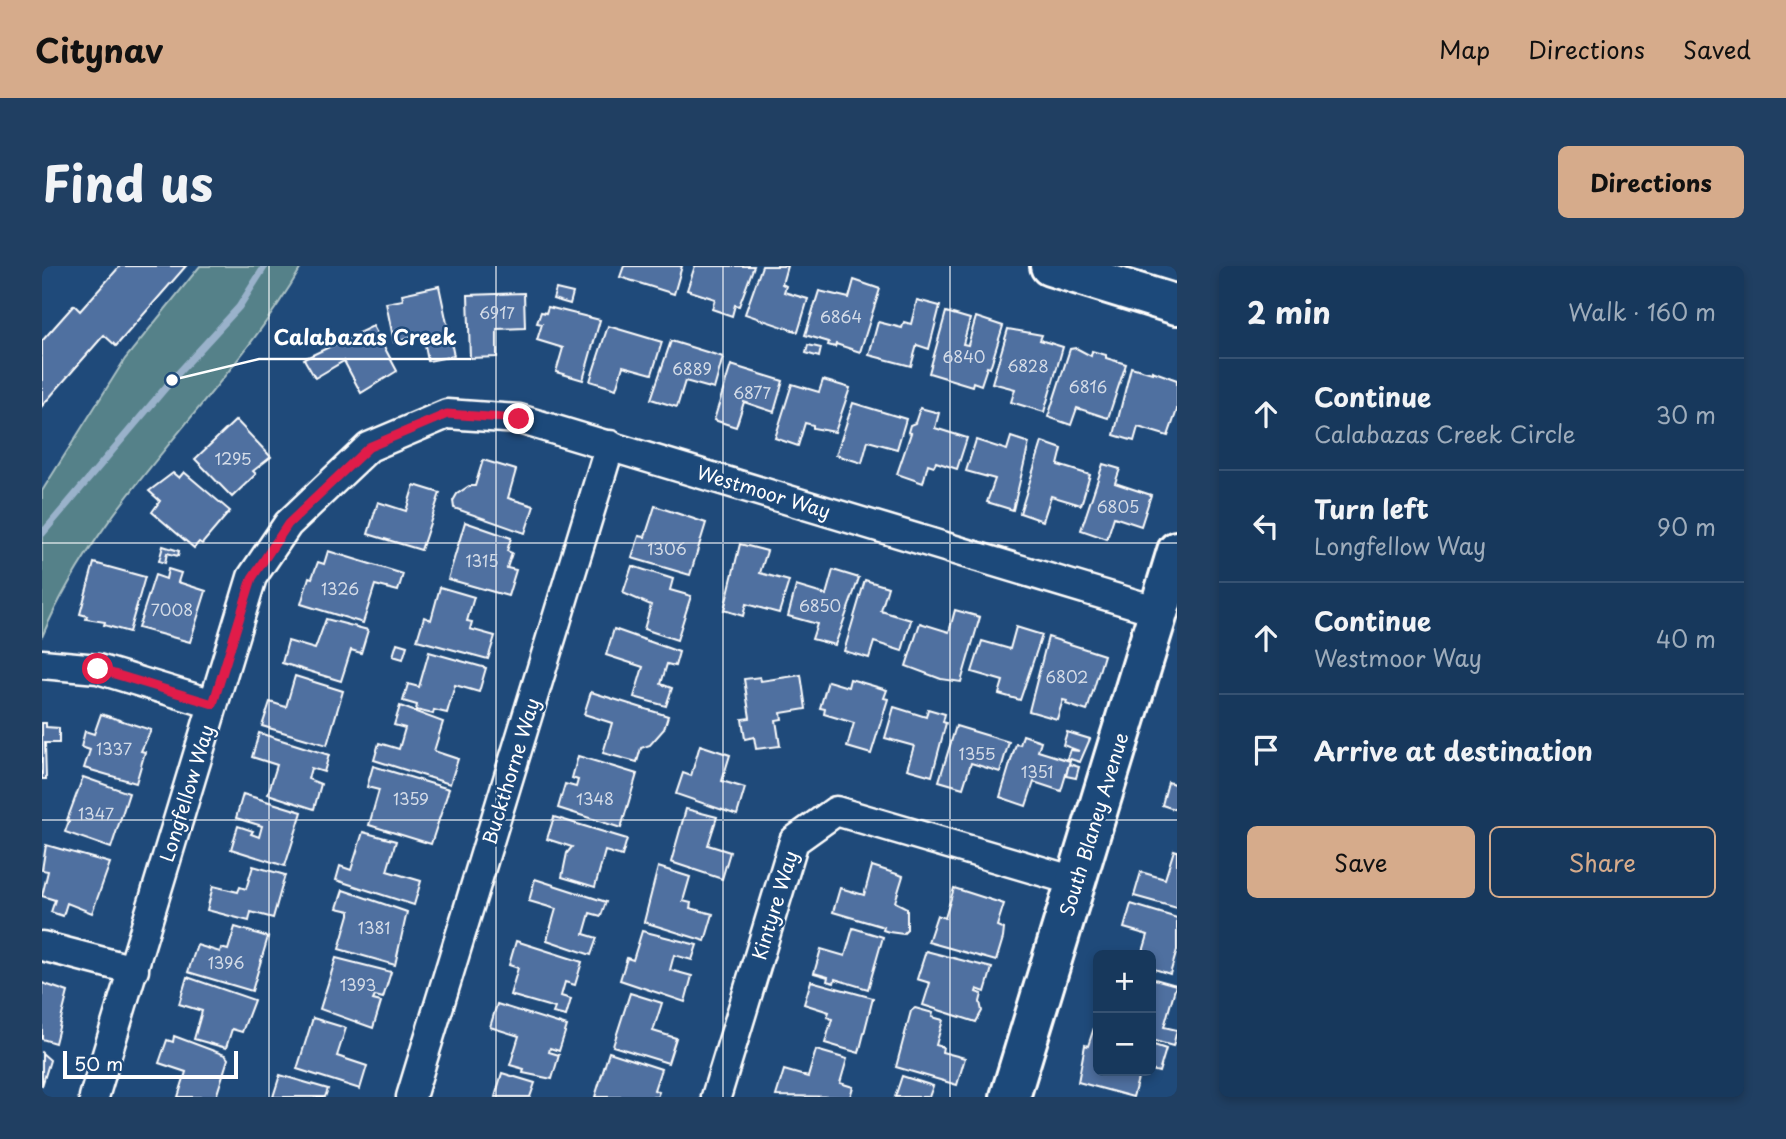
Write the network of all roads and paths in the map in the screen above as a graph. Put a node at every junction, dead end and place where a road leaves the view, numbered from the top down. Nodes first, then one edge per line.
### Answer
1 (1050, 266) edge
2 (1177, 305) edge
3 (610, 444) junction
4 (369, 447) joint
5 (1177, 551) edge
6 (1158, 611) junction
7 (42, 664) edge
8 (213, 704) junction
9 (1075, 881) junction
10 (42, 946) edge
11 (134, 970) junction
12 (94, 1097) edge
13 (411, 1097) edge
14 (716, 1097) edge
15 (1010, 1097) edge

1 - 2 street
3 - 4 street, Westmoor Way
3 - 6 street, Westmoor Way
3 - 13 street, Buckthorne Way
4 - 8 street, Longfellow Way
5 - 6 street, South Blaney Avenue
6 - 9 street, South Blaney Avenue
7 - 8 street
8 - 11 street, Longfellow Way
9 - 14 street, Kintyre Way
9 - 15 street, South Blaney Avenue
10 - 11 street
11 - 12 street, Longfellow Way

